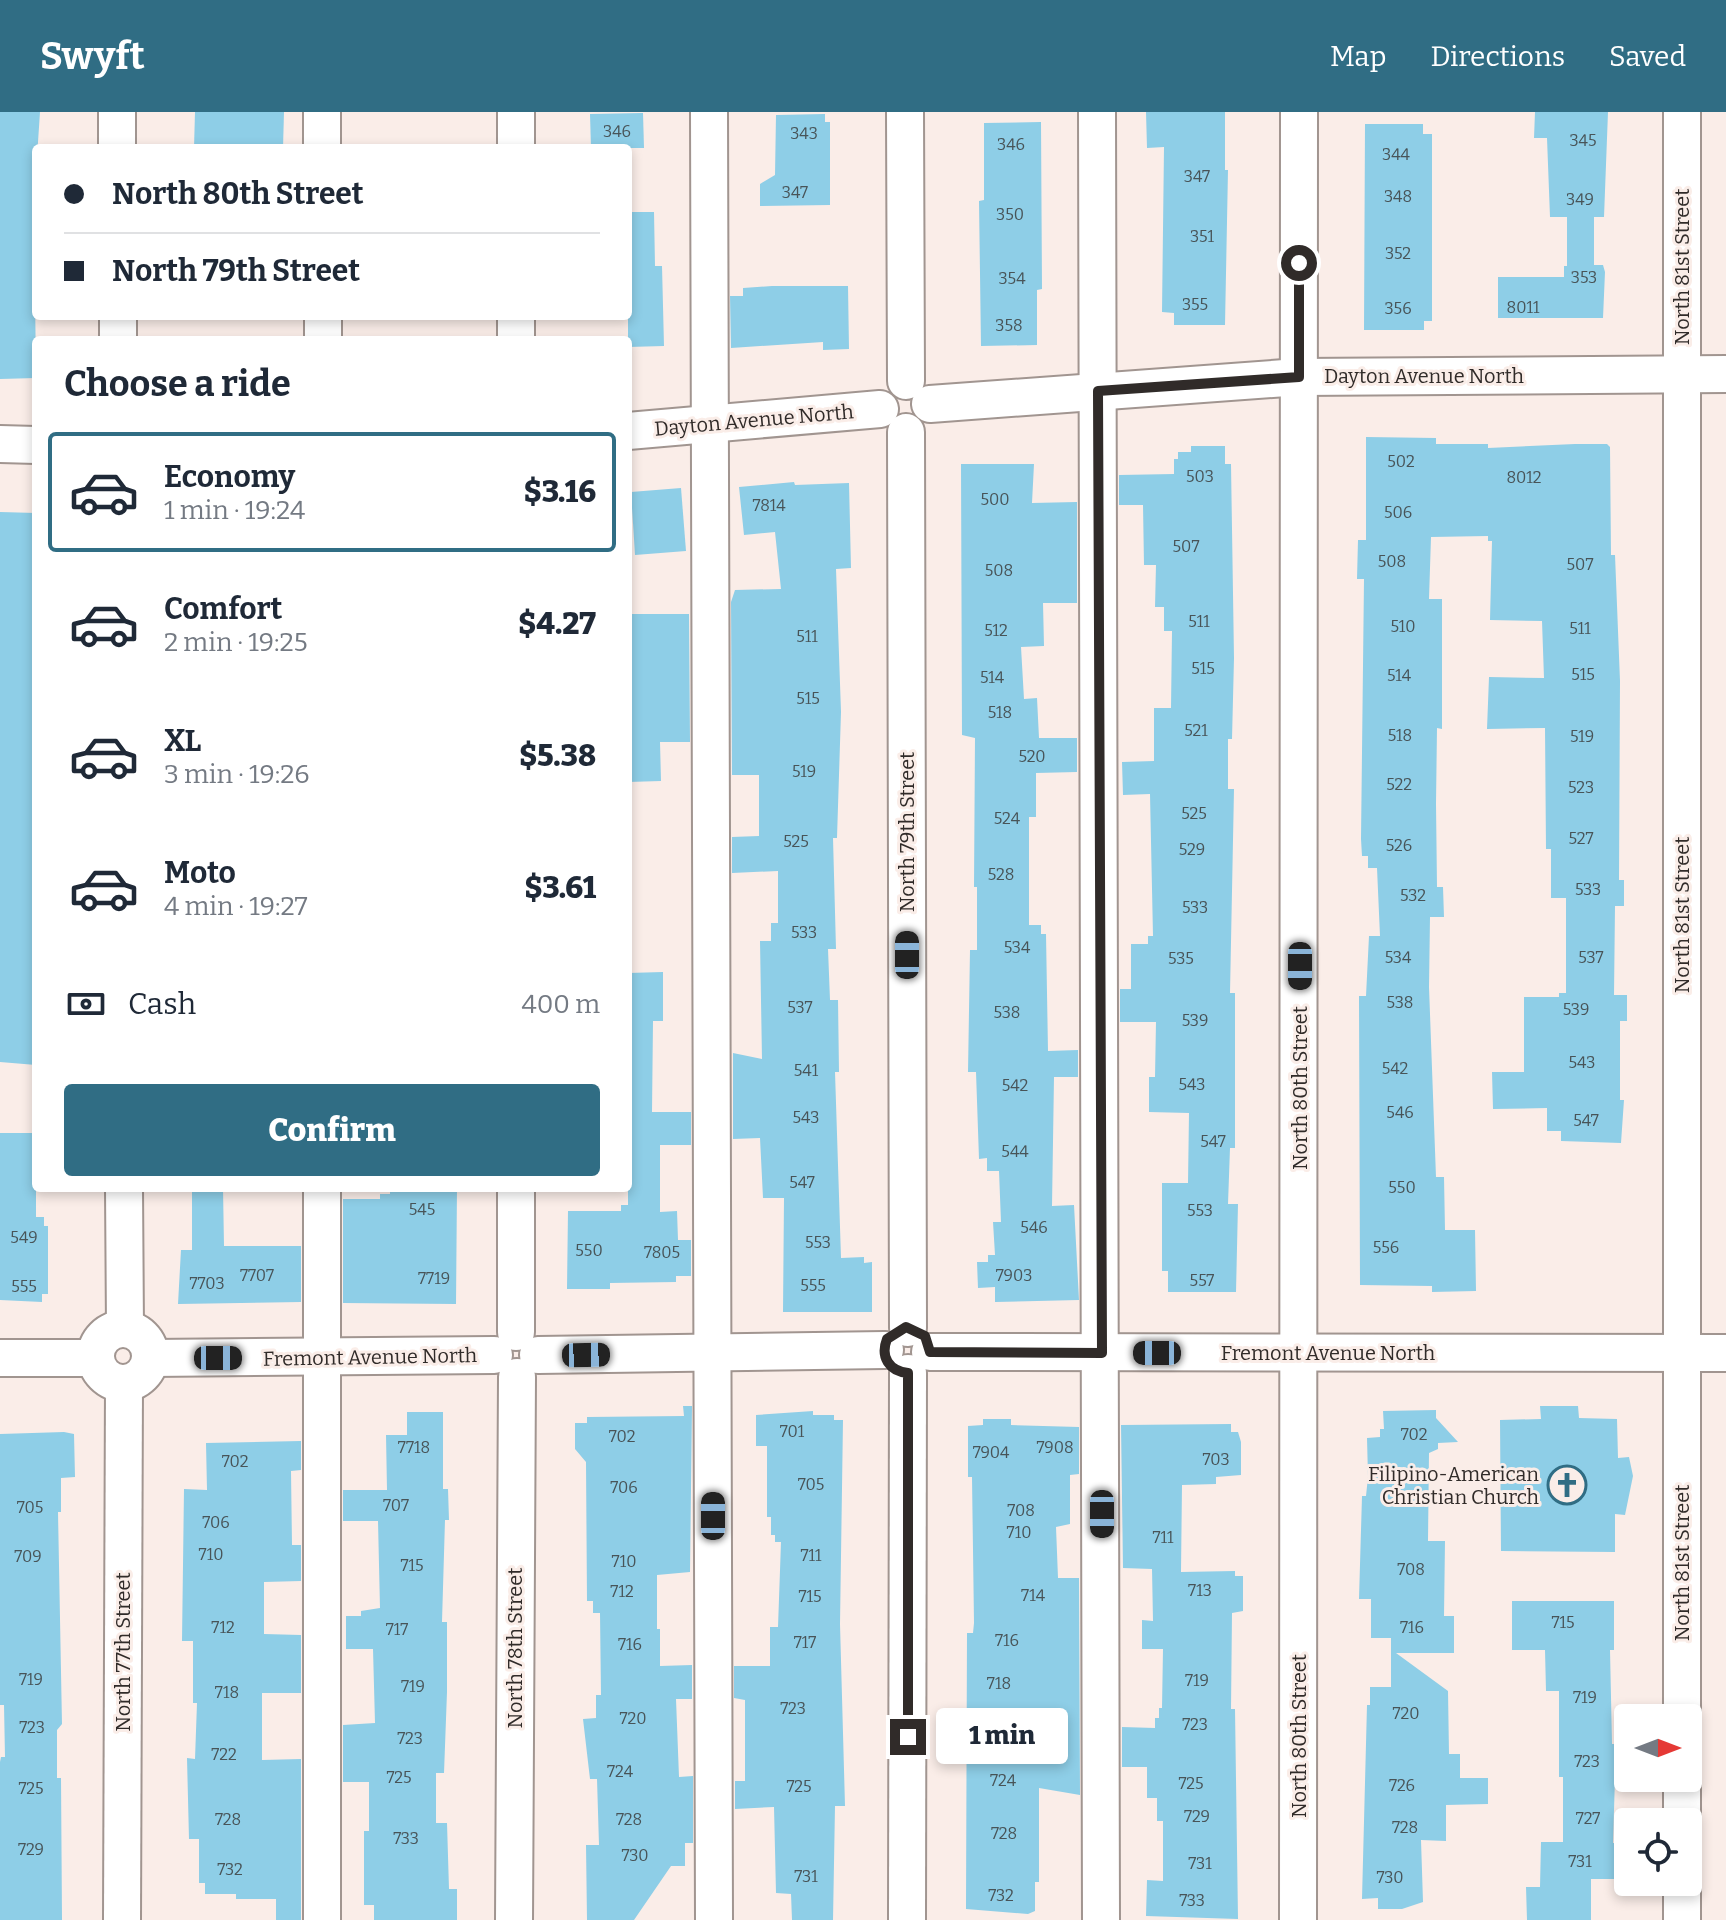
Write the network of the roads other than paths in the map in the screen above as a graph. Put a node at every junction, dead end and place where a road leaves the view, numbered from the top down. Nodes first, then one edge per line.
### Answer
1 (117, 112) edge
2 (322, 112) edge
3 (516, 112) edge
4 (709, 112) edge
5 (905, 112) edge
6 (1097, 112) edge
7 (1299, 112) edge
8 (1682, 112) edge
9 (117, 144) edge
10 (322, 144) edge
11 (516, 144) edge
12 (1682, 373) junction
13 (1726, 374) edge
14 (1299, 377) junction
15 (1098, 391) junction
16 (918, 393) junction
17 (893, 421) junction
18 (709, 423) junction
19 (632, 431) edge
20 (0, 444) edge
21 (32, 445) edge
22 (124, 1192) edge
23 (322, 1192) edge
24 (516, 1192) edge
25 (125, 1329) junction
26 (908, 1351) junction
27 (1102, 1353) junction
28 (1683, 1353) junction
29 (1726, 1353) edge
30 (713, 1354) junction
31 (1300, 1354) junction
32 (516, 1355) junction
33 (321, 1357) junction
34 (0, 1358) edge
35 (96, 1358) junction
36 (151, 1358) junction
37 (124, 1384) junction
38 (1682, 1704) edge
39 (1682, 1896) edge
40 (122, 1920) edge
41 (322, 1920) edge
42 (514, 1920) edge
43 (714, 1920) edge
44 (907, 1920) edge
45 (1101, 1920) edge
46 (1298, 1920) edge
47 (1682, 1920) edge

1 - 9 street
2 - 10 street
3 - 11 street
4 - 18 street
5 - 16 street
6 - 15 street
7 - 14 street, North 80th Street
8 - 12 street, North 81st Street
12 - 13 street, Dayton Avenue North
12 - 14 street, Dayton Avenue North
12 - 28 street, North 81st Street
14 - 15 street, Dayton Avenue North
14 - 31 street, North 80th Street
15 - 16 street, Dayton Avenue North
15 - 27 street
16 - 17 street
17 - 18 street, Dayton Avenue North
17 - 26 street, North 79th Street
18 - 19 street, Dayton Avenue North
18 - 30 street
20 - 21 street
22 - 25 street
23 - 33 street
24 - 32 street, North 78th Street
25 - 35 street
25 - 36 street
26 - 27 street, Fremont Avenue North
26 - 30 street, Fremont Avenue North
26 - 44 street, North 79th Street
27 - 31 street, Fremont Avenue North
27 - 45 street
28 - 29 street, Fremont Avenue North
28 - 31 street, Fremont Avenue North
28 - 38 street, North 81st Street
30 - 32 street, Fremont Avenue North
30 - 43 street
31 - 46 street, North 80th Street
32 - 33 street, Fremont Avenue North
32 - 42 street, North 78th Street
33 - 36 street, Fremont Avenue North
33 - 41 street
34 - 35 street
35 - 37 street
36 - 37 street
37 - 40 street, North 77th Street
39 - 47 street

